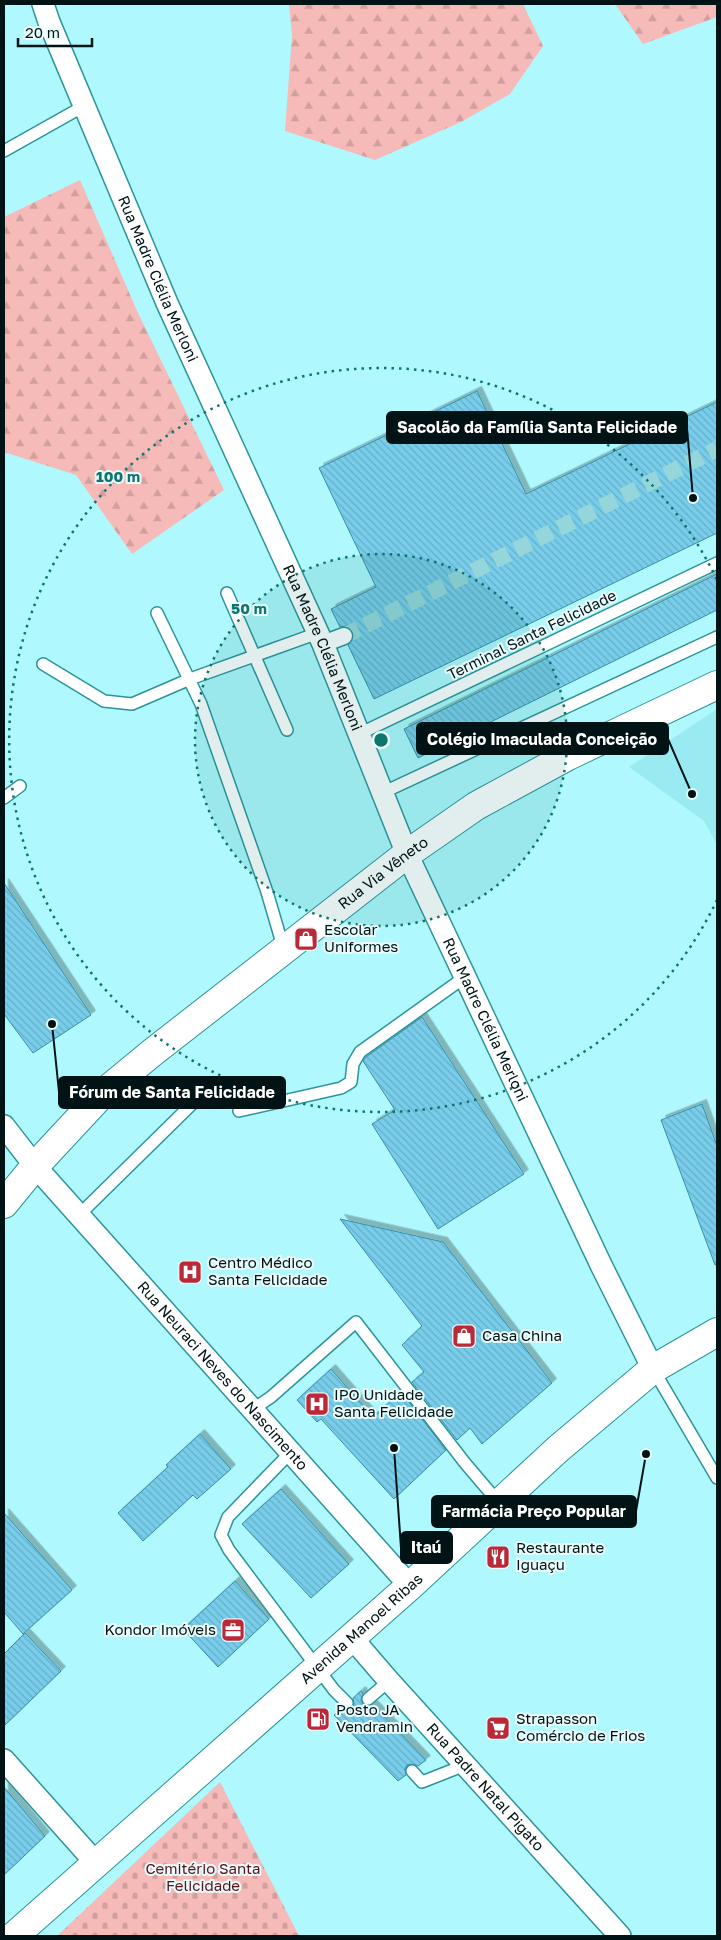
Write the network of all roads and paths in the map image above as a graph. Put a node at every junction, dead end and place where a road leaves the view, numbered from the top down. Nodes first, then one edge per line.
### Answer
1 (43, 4) edge
2 (84, 106) junction
3 (4, 151) edge
4 (717, 563) edge
5 (227, 593) dead end
6 (157, 612) dead end
7 (344, 636) tunnel mouth
8 (717, 637) edge
9 (321, 639) junction
10 (255, 656) junction
11 (43, 664) dead end
12 (190, 679) junction
13 (717, 685) edge
14 (287, 730) dead end
15 (359, 734) junction
16 (20, 786) dead end
17 (382, 793) junction
18 (4, 798) edge
19 (407, 854) junction
20 (284, 950) junction
21 (465, 977) junction
22 (193, 1103) dead end
23 (239, 1111) dead end
24 (4, 1126) edge
25 (35, 1166) junction
26 (4, 1204) edge
27 (79, 1215) junction
28 (717, 1332) edge
29 (653, 1370) junction
30 (252, 1410) junction
31 (290, 1452) junction
32 (717, 1478) edge
33 (501, 1504) junction
34 (410, 1586) junction
35 (352, 1638) junction
36 (318, 1668) junction
37 (389, 1681) junction
38 (368, 1699) dead end
39 (347, 1703) dead end
40 (4, 1760) edge
41 (466, 1765) junction
42 (412, 1770) dead end
43 (96, 1862) junction
44 (14, 1936) edge
45 (620, 1936) edge

1 - 2 street, Rua Madre Clélia Merloni
2 - 3 lane
2 - 9 street, Rua Madre Clélia Merloni
4 - 15 lane, Terminal Santa Felicidade
5 - 10 lane
6 - 12 lane
7 - 9 street
8 - 17 lane
9 - 10 lane
9 - 15 street, Rua Madre Clélia Merloni
10 - 12 lane
10 - 14 lane
11 - 12 lane
12 - 20 lane
13 - 19 main road, Rua Via Vêneto
15 - 17 street, Rua Madre Clélia Merloni
16 - 18 lane
17 - 19 street, Rua Madre Clélia Merloni
19 - 20 main road, Rua Via Vêneto
19 - 21 street, Rua Madre Clélia Merloni
20 - 25 main road, Rua Via Vêneto
21 - 23 lane
21 - 29 street, Rua Madre Clélia Merloni
22 - 27 lane
24 - 25 street, Rua Neuraci Neves do Nascimento
25 - 26 main road, Rua Via Vêneto
25 - 27 street, Rua Neuraci Neves do Nascimento
27 - 30 street, Rua Neuraci Neves do Nascimento
28 - 29 main road, Avenida Manoel Ribas
29 - 32 lane
29 - 33 main road, Avenida Manoel Ribas
30 - 31 street, Rua Neuraci Neves do Nascimento
30 - 33 lane
31 - 34 street, Rua Neuraci Neves do Nascimento
31 - 36 lane
33 - 34 main road, Avenida Manoel Ribas
34 - 35 main road, Avenida Manoel Ribas
35 - 36 main road, Avenida Manoel Ribas
35 - 37 street, Rua Padre Natal Pigato
36 - 39 lane
36 - 43 main road, Avenida Manoel Ribas
37 - 38 lane
37 - 41 street, Rua Padre Natal Pigato
40 - 43 street
41 - 42 lane
41 - 45 street, Rua Padre Natal Pigato
43 - 44 main road, Avenida Manoel Ribas

